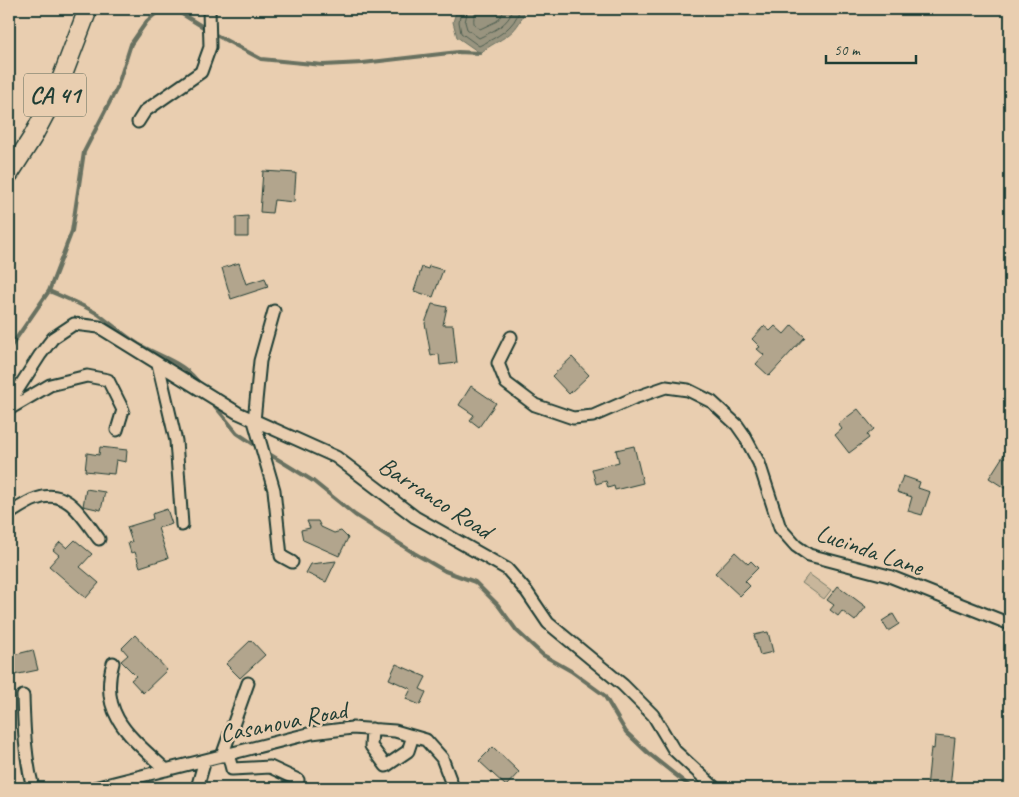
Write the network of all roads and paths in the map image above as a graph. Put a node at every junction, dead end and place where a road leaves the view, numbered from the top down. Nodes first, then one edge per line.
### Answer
1 (88, 9) edge
2 (209, 9) edge
3 (138, 122) dead end
4 (9, 174) edge
5 (274, 311) dead end
6 (511, 337) dead end
7 (158, 364) junction
8 (9, 403) edge
9 (9, 409) edge
10 (254, 420) junction
11 (118, 430) dead end
12 (9, 514) edge
13 (182, 525) dead end
14 (99, 539) dead end
15 (292, 562) dead end
16 (1010, 624) edge
17 (113, 663) dead end
18 (248, 683) dead end
19 (22, 696) dead end
20 (372, 729) junction
21 (413, 736) junction
22 (225, 755) junction
23 (205, 760) junction
24 (166, 770) junction
25 (298, 780) dead end
26 (33, 788) edge
27 (94, 788) edge
28 (197, 788) edge
29 (450, 788) edge
30 (715, 788) edge

1 - 4 main road, CA 41 / CA 41
2 - 3 street
5 - 10 street
6 - 16 street, Lucinda Lane
7 - 8 street, Barranco Road
7 - 10 street, Barranco Road
7 - 13 street
9 - 11 street
10 - 15 street
10 - 30 street, Barranco Road
12 - 14 street
17 - 24 street
18 - 22 street
19 - 26 street
20 - 21 street, Casanova Road
20 - 21 street
20 - 22 street, Casanova Road
21 - 29 street, Casanova Road
22 - 23 street, Casanova Road
22 - 25 street
23 - 24 street, Casanova Road
23 - 28 street
24 - 27 street, Casanova Road

